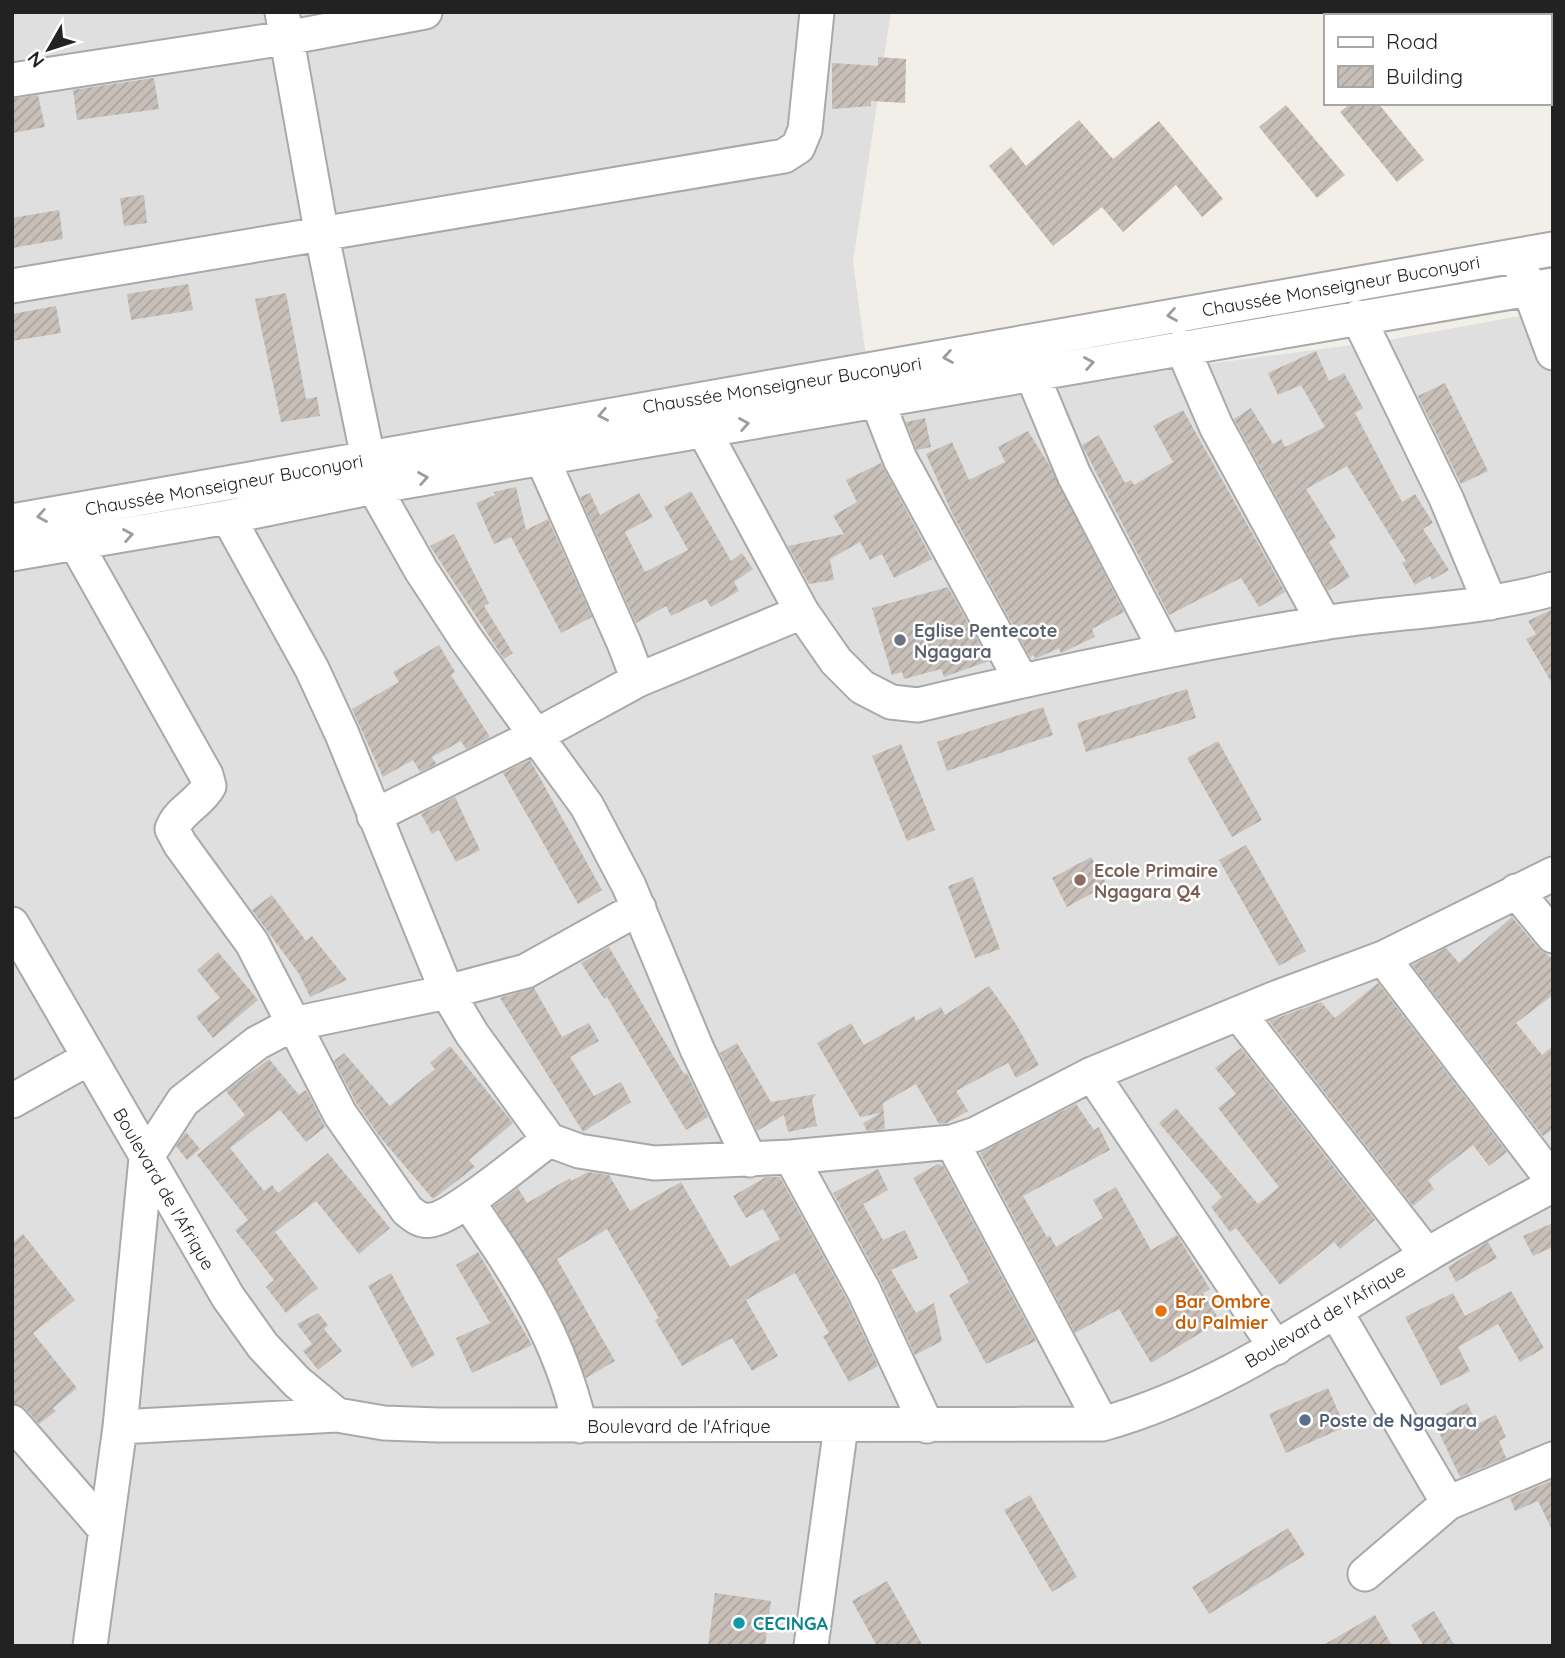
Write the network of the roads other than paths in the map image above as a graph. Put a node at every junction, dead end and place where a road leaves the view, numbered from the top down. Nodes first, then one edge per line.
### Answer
1 (425, 12) edge
2 (817, 12) edge
3 (284, 25) edge
4 (12, 80) edge
5 (322, 236) junction
6 (1553, 249) edge
7 (1518, 255) junction
8 (12, 286) edge
9 (1540, 287) edge
10 (1358, 317) junction
11 (1182, 347) junction
12 (1553, 353) edge
13 (1031, 372) junction
14 (877, 400) junction
15 (704, 431) junction
16 (542, 458) junction
17 (370, 474) junction
18 (228, 517) junction
19 (12, 521) edge
20 (76, 544) junction
21 (12, 554) edge
22 (1553, 589) edge
23 (1490, 603) junction
24 (802, 612) junction
25 (1324, 623) junction
26 (1166, 651) junction
27 (638, 680) junction
28 (1021, 680) junction
29 (537, 735) junction
30 (374, 816) junction
31 (1553, 874) edge
32 (1516, 891) junction
33 (639, 908) junction
34 (12, 924) edge
35 (1553, 936) edge
36 (1383, 957) junction
37 (447, 992) junction
38 (1239, 1014) junction
39 (293, 1024) junction
40 (89, 1058) junction
41 (1092, 1074) junction
42 (12, 1101) edge
43 (550, 1140) junction
44 (952, 1142) junction
45 (791, 1157) junction
46 (146, 1158) junction
47 (750, 1160) junction
48 (1553, 1183) edge
49 (468, 1202) junction
50 (1427, 1255) junction
51 (1336, 1312) junction
52 (1276, 1348) junction
53 (337, 1415) junction
54 (12, 1422) edge
55 (1102, 1424) junction
56 (580, 1426) junction
57 (841, 1426) junction
58 (927, 1426) junction
59 (120, 1427) junction
60 (1553, 1459) edge
61 (1448, 1503) junction
62 (105, 1529) junction
63 (1365, 1574) dead end
64 (90, 1646) edge
65 (811, 1646) edge

1 - 3 street
2 - 5 street
3 - 4 street
3 - 5 street
5 - 8 street
5 - 17 street
6 - 7 street, Chaussée Monseigneur Buconyori
7 - 9 street
7 -> 17 street, Chaussée Monseigneur Buconyori
9 - 10 street, Chaussée Monseigneur Buconyori
9 - 12 street
10 - 11 street, Chaussée Monseigneur Buconyori
10 - 23 street
13 -> 11 street, Chaussée Monseigneur Buconyori
11 - 25 street
13 - 14 street, Chaussée Monseigneur Buconyori
13 - 26 street
15 -> 14 street, Chaussée Monseigneur Buconyori
14 - 28 street
15 - 16 street, Chaussée Monseigneur Buconyori
15 - 24 street
17 -> 16 street, Chaussée Monseigneur Buconyori
16 - 27 street
17 - 18 street, Chaussée Monseigneur Buconyori
17 -> 19 street, Chaussée Monseigneur Buconyori
17 - 29 street
20 -> 18 street, Chaussée Monseigneur Buconyori
18 - 30 street
20 - 21 street, Chaussée Monseigneur Buconyori
20 - 39 street
22 - 23 street
23 - 25 street
24 - 27 street
24 - 28 street
25 - 26 street
26 - 28 street
27 - 29 street
29 - 30 street
29 - 33 street
30 - 37 street
31 - 32 street
32 - 35 street
32 - 36 street
33 - 37 street
33 - 47 street
34 - 40 street, Boulevard de l'Afrique
36 - 38 street
36 - 48 street
37 - 39 street
37 - 43 street
38 - 41 street
38 - 50 street
39 - 46 street
39 - 49 street
40 - 42 street
40 - 46 street, Boulevard de l'Afrique
41 - 44 street
41 - 52 street
43 - 47 street
43 - 49 street
44 - 45 street
44 - 55 street
45 - 47 street
45 - 58 street
46 - 53 street, Boulevard de l'Afrique
46 - 59 street
48 - 50 street, Boulevard de l'Afrique
49 - 56 street
50 - 51 street, Boulevard de l'Afrique
51 - 52 street, Boulevard de l'Afrique
51 - 61 street
52 - 55 street, Boulevard de l'Afrique
53 - 56 street, Boulevard de l'Afrique
53 - 59 street
54 - 62 street
55 - 58 street, Boulevard de l'Afrique
56 - 57 street, Boulevard de l'Afrique
57 - 58 street, Boulevard de l'Afrique
57 - 65 street
59 - 62 street
60 - 61 street
61 - 63 street
62 - 64 street

